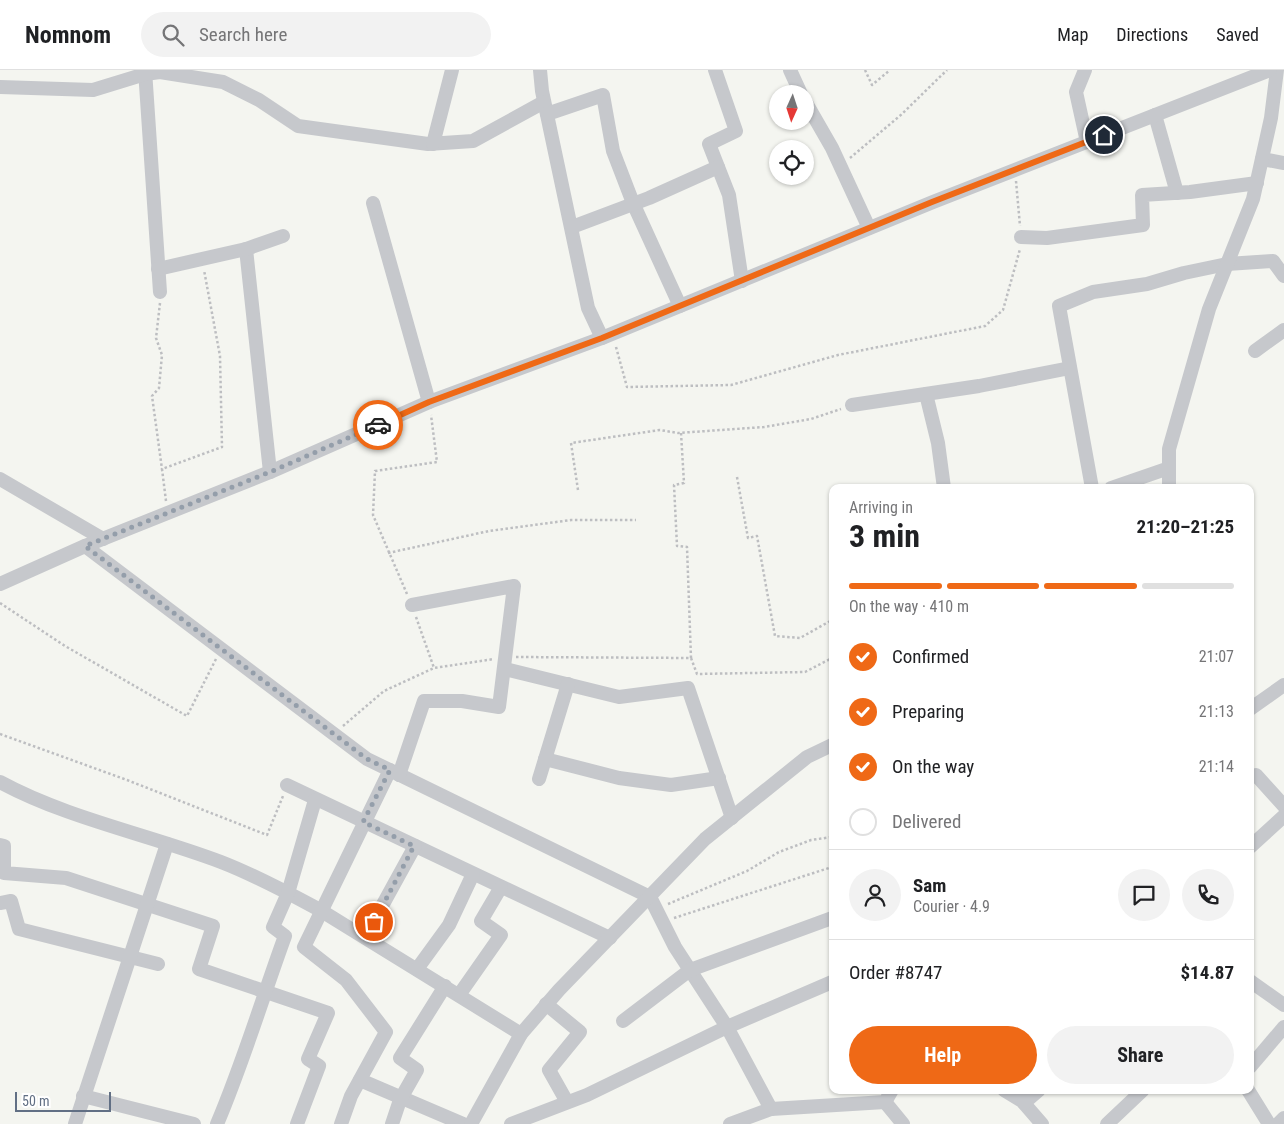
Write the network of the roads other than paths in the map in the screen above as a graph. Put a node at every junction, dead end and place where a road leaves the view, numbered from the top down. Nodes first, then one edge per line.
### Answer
1 (452, 70) edge
2 (540, 70) edge
3 (715, 70) edge
4 (790, 70) edge
5 (1085, 70) edge
6 (1270, 70) edge
7 (1277, 70) edge
8 (145, 72) edge
9 (797, 85) edge
10 (0, 87) edge
11 (546, 108) junction
12 (1155, 115) junction
13 (814, 118) edge
14 (1087, 142) junction
15 (433, 144) junction
16 (1262, 159) junction
17 (1284, 163) edge
18 (718, 167) junction
19 (1257, 183) junction
20 (1177, 193) junction
21 (373, 203) dead end
22 (633, 203) junction
23 (572, 227) junction
24 (869, 228) junction
25 (283, 236) dead end
26 (1020, 237) road end
27 (246, 250) junction
28 (1227, 264) junction
29 (158, 269) junction
30 (1284, 276) edge
31 (742, 281) junction
32 (160, 292) road end
33 (680, 306) junction
34 (1284, 330) edge
35 (607, 336) junction
36 (1255, 351) dead end
37 (1070, 368) junction
38 (926, 394) junction
39 (429, 402) junction
40 (852, 405) road end
41 (1169, 468) junction
42 (270, 472) junction
43 (0, 479) edge
44 (943, 484) edge
45 (1091, 484) edge
46 (1123, 484) edge
47 (1169, 484) edge
48 (103, 539) junction
49 (85, 546) junction
50 (0, 584) edge
51 (412, 605) road end
52 (505, 663) junction
53 (568, 684) junction
54 (1284, 685) edge
55 (1254, 706) edge
56 (829, 746) edge
57 (545, 759) junction
58 (395, 772) junction
59 (1256, 775) dead end
60 (719, 778) junction
61 (538, 779) dead end
62 (0, 782) edge
63 (287, 785) road end
64 (315, 800) junction
65 (1284, 806) edge
66 (1284, 816) edge
67 (732, 818) junction
68 (363, 822) junction
69 (1254, 842) edge
70 (167, 844) junction
71 (0, 845) edge
72 (414, 846) junction
73 (473, 874) junction
74 (501, 887) junction
75 (288, 893) junction
76 (0, 903) edge
77 (653, 903) junction
78 (146, 905) junction
79 (320, 910) junction
80 (829, 919) edge
81 (365, 938) junction
82 (610, 938) junction
83 (130, 956) junction
84 (158, 964) dead end
85 (417, 969) junction
86 (690, 970) junction
87 (829, 983) edge
88 (1254, 984) edge
89 (445, 986) junction
90 (265, 992) junction
91 (459, 995) junction
92 (546, 1004) junction
93 (1284, 1005) edge
94 (623, 1021) dead end
95 (727, 1027) junction
96 (1284, 1027) edge
97 (522, 1034) junction
98 (1254, 1062) edge
99 (360, 1080) junction
100 (1010, 1094) edge
101 (1034, 1094) edge
102 (1139, 1094) edge
103 (1250, 1094) edge
104 (83, 1096) junction
105 (888, 1096) edge
106 (401, 1098) junction
107 (568, 1102) junction
108 (1024, 1103) junction
109 (771, 1109) junction
110 (1284, 1118) edge
111 (75, 1124) edge
112 (194, 1124) edge
113 (217, 1124) edge
114 (297, 1124) edge
115 (341, 1124) edge
116 (392, 1124) edge
117 (463, 1124) edge
118 (471, 1124) edge
119 (511, 1124) edge
120 (730, 1124) edge
121 (903, 1124) edge
122 (1042, 1124) edge
123 (1108, 1124) edge
124 (1268, 1124) edge
125 (1278, 1124) edge

1 - 15 street
2 - 11 street
3 - 18 street
4 - 9 street
5 - 14 street
6 - 12 street
7 - 16 street
8 - 10 street
8 - 15 street
8 - 29 street
11 - 15 street
11 - 22 street
11 - 23 street
12 - 14 street
12 - 20 street
13 - 24 street
14 - 24 street
16 - 17 street
16 - 19 street
18 - 22 street
18 - 31 street
19 - 20 street
19 - 28 street
20 - 26 street
21 - 39 street
22 - 23 street
22 - 33 street
23 - 35 street
24 - 31 street
25 - 27 street
27 - 29 street
27 - 42 street
28 - 30 street
28 - 37 street
28 - 41 street
29 - 32 street
31 - 33 street
33 - 35 street
34 - 36 street
35 - 39 street
37 - 38 street
37 - 45 street
38 - 40 street
38 - 44 street
39 - 42 street
41 - 46 street
41 - 47 street
42 - 48 street
43 - 48 street
48 - 49 street
49 - 50 street
49 - 58 street
51 - 52 street
52 - 53 street
52 - 58 street
53 - 57 street
53 - 60 street
54 - 55 street
56 - 67 street
57 - 60 street
57 - 61 street
58 - 68 street
58 - 77 street
59 - 65 street
60 - 67 street
62 - 70 street
63 - 64 street
64 - 68 street
64 - 75 street
66 - 69 street
67 - 77 street
68 - 72 street
68 - 79 street
70 - 75 street
70 - 78 street
71 - 78 street
72 - 73 street
72 - 81 street
73 - 74 street
73 - 85 street
74 - 82 street
74 - 91 street
75 - 79 street
75 - 90 street
76 - 83 street
77 - 82 street
77 - 86 street
78 - 83 street
78 - 90 street
79 - 81 street
79 - 99 street
80 - 86 street
81 - 85 street
82 - 92 street
83 - 84 street
83 - 104 street
85 - 89 street
86 - 94 street
86 - 95 street
87 - 95 street
88 - 93 street
89 - 91 street
89 - 106 street
90 - 113 street
90 - 114 street
91 - 97 street
92 - 97 street
92 - 107 street
95 - 107 street
95 - 109 street
96 - 98 street
97 - 118 street
99 - 106 street
99 - 115 street
100 - 108 street
101 - 108 street
102 - 123 street
103 - 124 street
104 - 111 street
104 - 112 street
105 - 109 street
105 - 121 street
106 - 116 street
106 - 117 street
107 - 119 street
108 - 122 street
109 - 120 street
110 - 125 street

